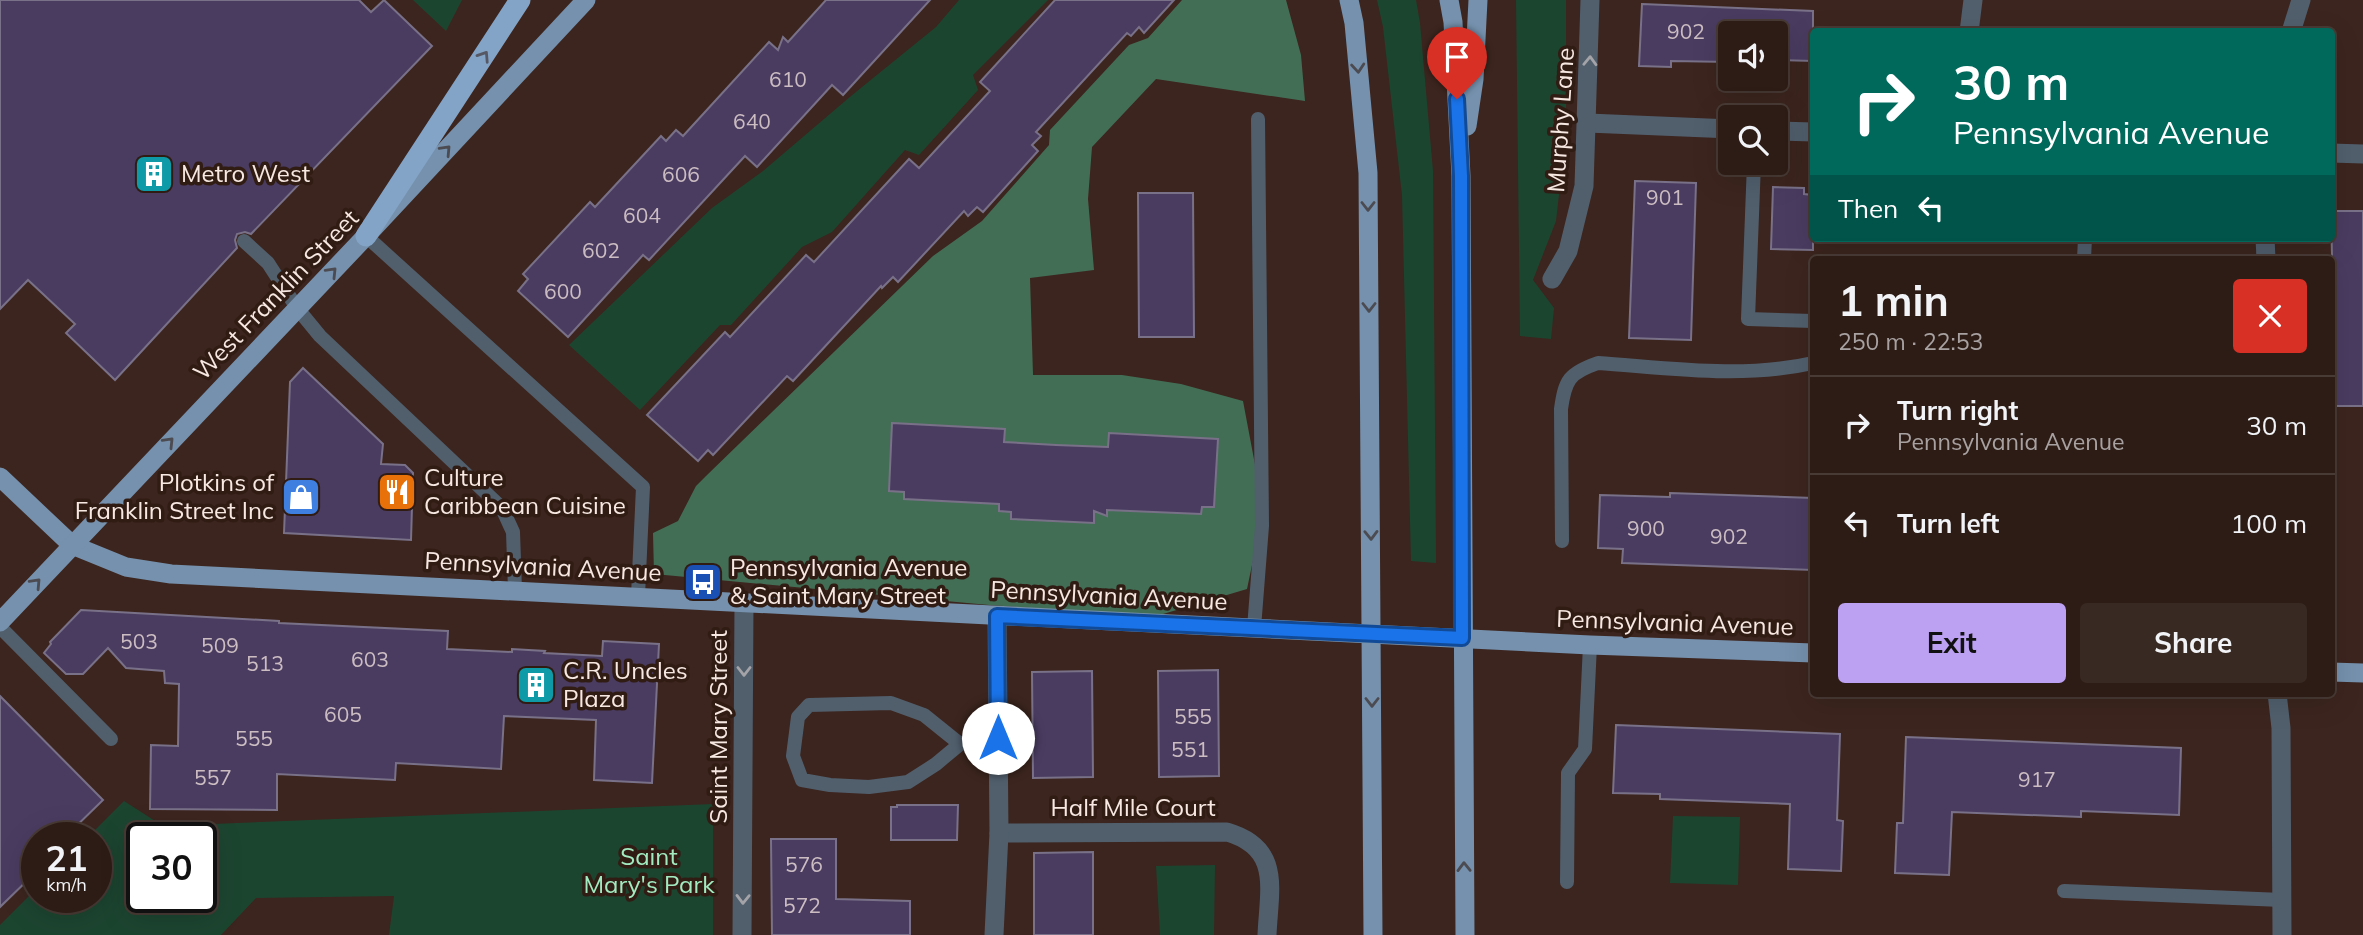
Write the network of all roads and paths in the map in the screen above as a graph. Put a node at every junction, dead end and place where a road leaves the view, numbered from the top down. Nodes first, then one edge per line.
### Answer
1 (520, 0) edge
2 (586, 0) edge
3 (1349, 0) edge
4 (1449, 0) edge
5 (1478, 0) edge
6 (1590, 0) edge
7 (1973, 0) edge
8 (2301, 0) edge
9 (1970, 28) edge
10 (2292, 28) edge
11 (1258, 118) dead end
12 (1588, 123) junction
13 (1718, 128) edge
14 (1788, 131) edge
15 (1810, 132) edge
16 (2335, 153) edge
17 (2363, 154) edge
18 (1754, 175) edge
19 (1461, 176) junction
20 (366, 236) junction
21 (244, 241) dead end
22 (1552, 279) dead end
23 (297, 308) junction
24 (1810, 321) edge
25 (1810, 364) edge
26 (0, 477) edge
27 (1562, 541) dead end
28 (72, 545) junction
29 (514, 590) junction
30 (638, 596) junction
31 (744, 603) junction
32 (997, 616) junction
33 (0, 625) edge
34 (1254, 628) junction
35 (1371, 634) junction
36 (1462, 638) junction
37 (1590, 645) junction
38 (1810, 653) edge
39 (2335, 672) edge
40 (2363, 673) edge
41 (2277, 697) edge
42 (998, 738) junction
43 (111, 739) dead end
44 (960, 744) junction
45 (999, 833) junction
46 (1567, 882) dead end
47 (2064, 891) dead end
48 (2282, 900) junction
49 (742, 935) edge
50 (994, 935) edge
51 (1268, 935) edge
52 (1373, 935) edge
53 (1465, 935) edge
54 (2282, 935) edge

20 -> 1 highway
20 -> 2 main road, West Franklin Street
3 -> 35 main road
4 - 19 main road
5 - 19 main road
12 -> 6 street, Murphy Lane
7 - 9 street
8 - 10 street
11 - 34 lane
12 - 13 street
12 - 22 street, Murphy Lane
14 - 15 street
16 - 17 street
18 - 24 lane
19 - 36 main road
23 -> 20 main road, West Franklin Street
20 - 30 lane
21 - 23 lane
28 -> 23 main road, West Franklin Street
23 - 29 lane
25 - 27 lane
26 - 28 main road
28 - 29 main road, Pennsylvania Avenue
33 -> 28 main road, West Franklin Street
29 - 30 main road, Pennsylvania Avenue
30 - 31 main road, Pennsylvania Avenue
31 - 32 main road, Pennsylvania Avenue
31 -> 49 street, Saint Mary Street
32 - 34 main road, Pennsylvania Avenue
32 - 42 street
33 - 43 lane
34 - 35 main road, Pennsylvania Avenue
35 - 36 main road, Pennsylvania Avenue
35 -> 52 main road
36 - 37 main road, Pennsylvania Avenue
53 -> 36 main road
37 - 38 main road, Pennsylvania Avenue
37 - 46 lane
39 - 40 main road
41 - 48 street
42 - 44 lane
42 - 45 street
44 - 44 lane
45 - 50 street
45 - 51 street, Half Mile Court
47 - 48 lane
48 - 54 street

